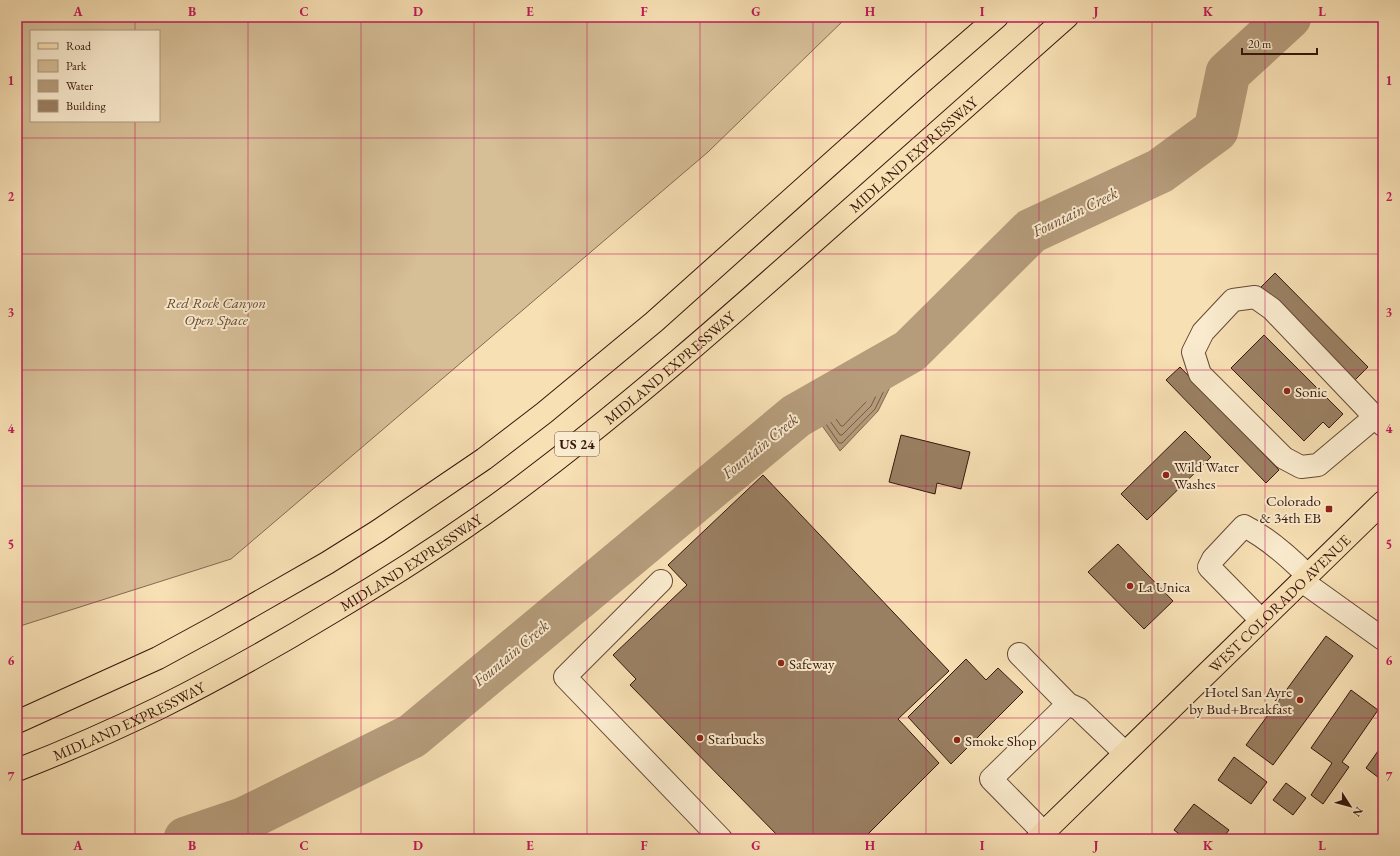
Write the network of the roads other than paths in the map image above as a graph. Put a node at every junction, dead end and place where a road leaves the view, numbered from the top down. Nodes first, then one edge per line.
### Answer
1 (997, 17) edge
2 (1067, 17) edge
3 (1379, 421) edge
4 (1383, 502) edge
5 (1305, 578) junction
6 (661, 581) dead end
7 (1262, 620) junction
8 (1383, 639) edge
9 (1019, 654) dead end
10 (1068, 704) junction
11 (17, 722) edge
12 (1125, 753) junction
13 (17, 770) edge
14 (1041, 836) edge
15 (722, 839) edge

1 - 11 main road, US 24
2 - 13 main road, MIDLAND EXPRESSWAY / US 24
3 - 3 street
4 - 5 main road, WEST COLORADO AVENUE
5 - 7 main road, WEST COLORADO AVENUE
5 - 7 street
5 - 8 street
6 - 15 street
7 - 12 main road, WEST COLORADO AVENUE
9 - 10 street
10 - 12 street
10 - 14 street
12 - 14 main road, WEST COLORADO AVENUE

